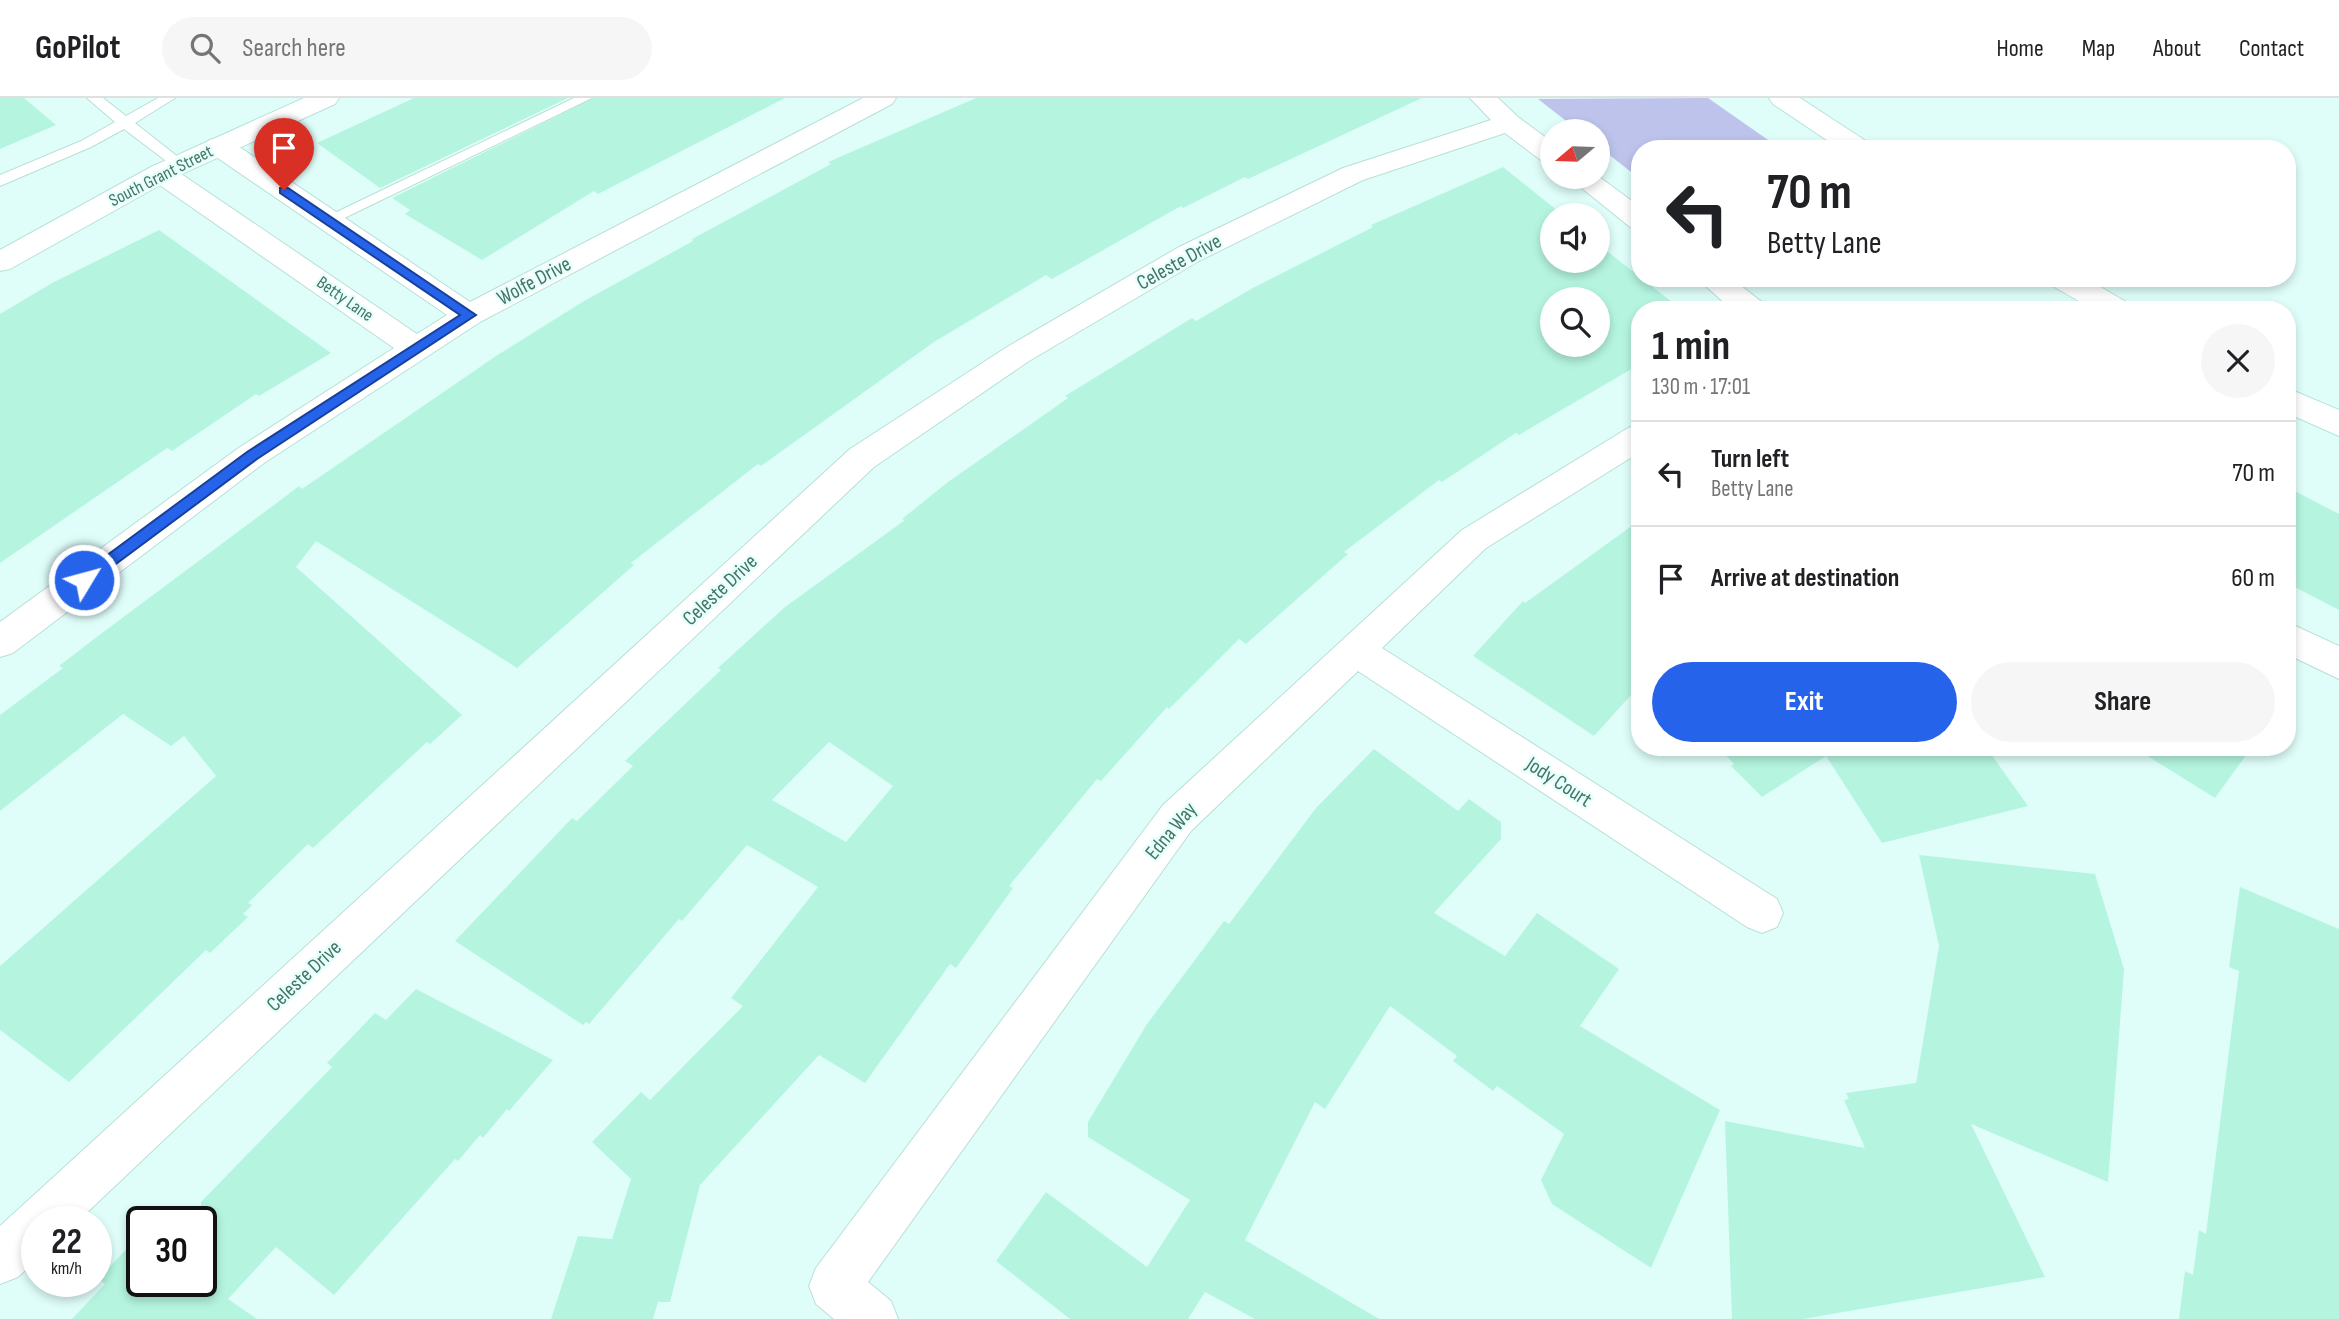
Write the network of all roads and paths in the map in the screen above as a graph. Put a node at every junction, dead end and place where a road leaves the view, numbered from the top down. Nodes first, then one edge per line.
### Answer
1 (94, 98) edge
2 (168, 98) edge
3 (326, 98) edge
4 (585, 98) edge
5 (883, 98) edge
6 (1483, 98) edge
7 (1782, 98) edge
8 (124, 123) junction
9 (1510, 123) junction
10 (1845, 140) edge
11 (219, 146) junction
12 (1540, 146) edge
13 (170, 169) junction
14 (0, 181) edge
15 (1598, 189) edge
16 (1631, 214) edge
17 (300, 235) junction
18 (0, 261) edge
19 (1723, 287) edge
20 (2077, 287) edge
21 (1741, 301) edge
22 (2102, 301) edge
23 (469, 315) junction
24 (417, 349) junction
25 (2296, 403) edge
26 (2339, 424) edge
27 (1631, 442) edge
28 (0, 642) edge
29 (2296, 642) edge
30 (1356, 650) junction
31 (2339, 664) edge
32 (1762, 914) dead end
33 (58, 1206) edge
34 (21, 1240) edge
35 (0, 1259) edge
36 (873, 1319) edge

1 - 8 lane
2 - 8 lane
3 - 11 street, South Grant Street
4 - 17 lane
5 - 23 street, Wolfe Drive
6 - 9 street
7 - 10 street
8 - 13 lane
8 - 14 lane
9 - 12 street
9 - 33 street, Celeste Drive
11 - 13 street, South Grant Street
11 - 17 street, Betty Lane
13 - 17 street, Betty Lane
13 - 18 street, South Grant Street
15 - 16 street
17 - 23 street, Betty Lane
17 - 24 street, Betty Lane
19 - 21 street
20 - 22 street
23 - 24 street, Wolfe Drive
24 - 28 street, Wolfe Drive
25 - 26 street
27 - 30 street, Edna Way
29 - 31 street
30 - 32 street, Jody Court
30 - 36 street, Edna Way
34 - 35 street

